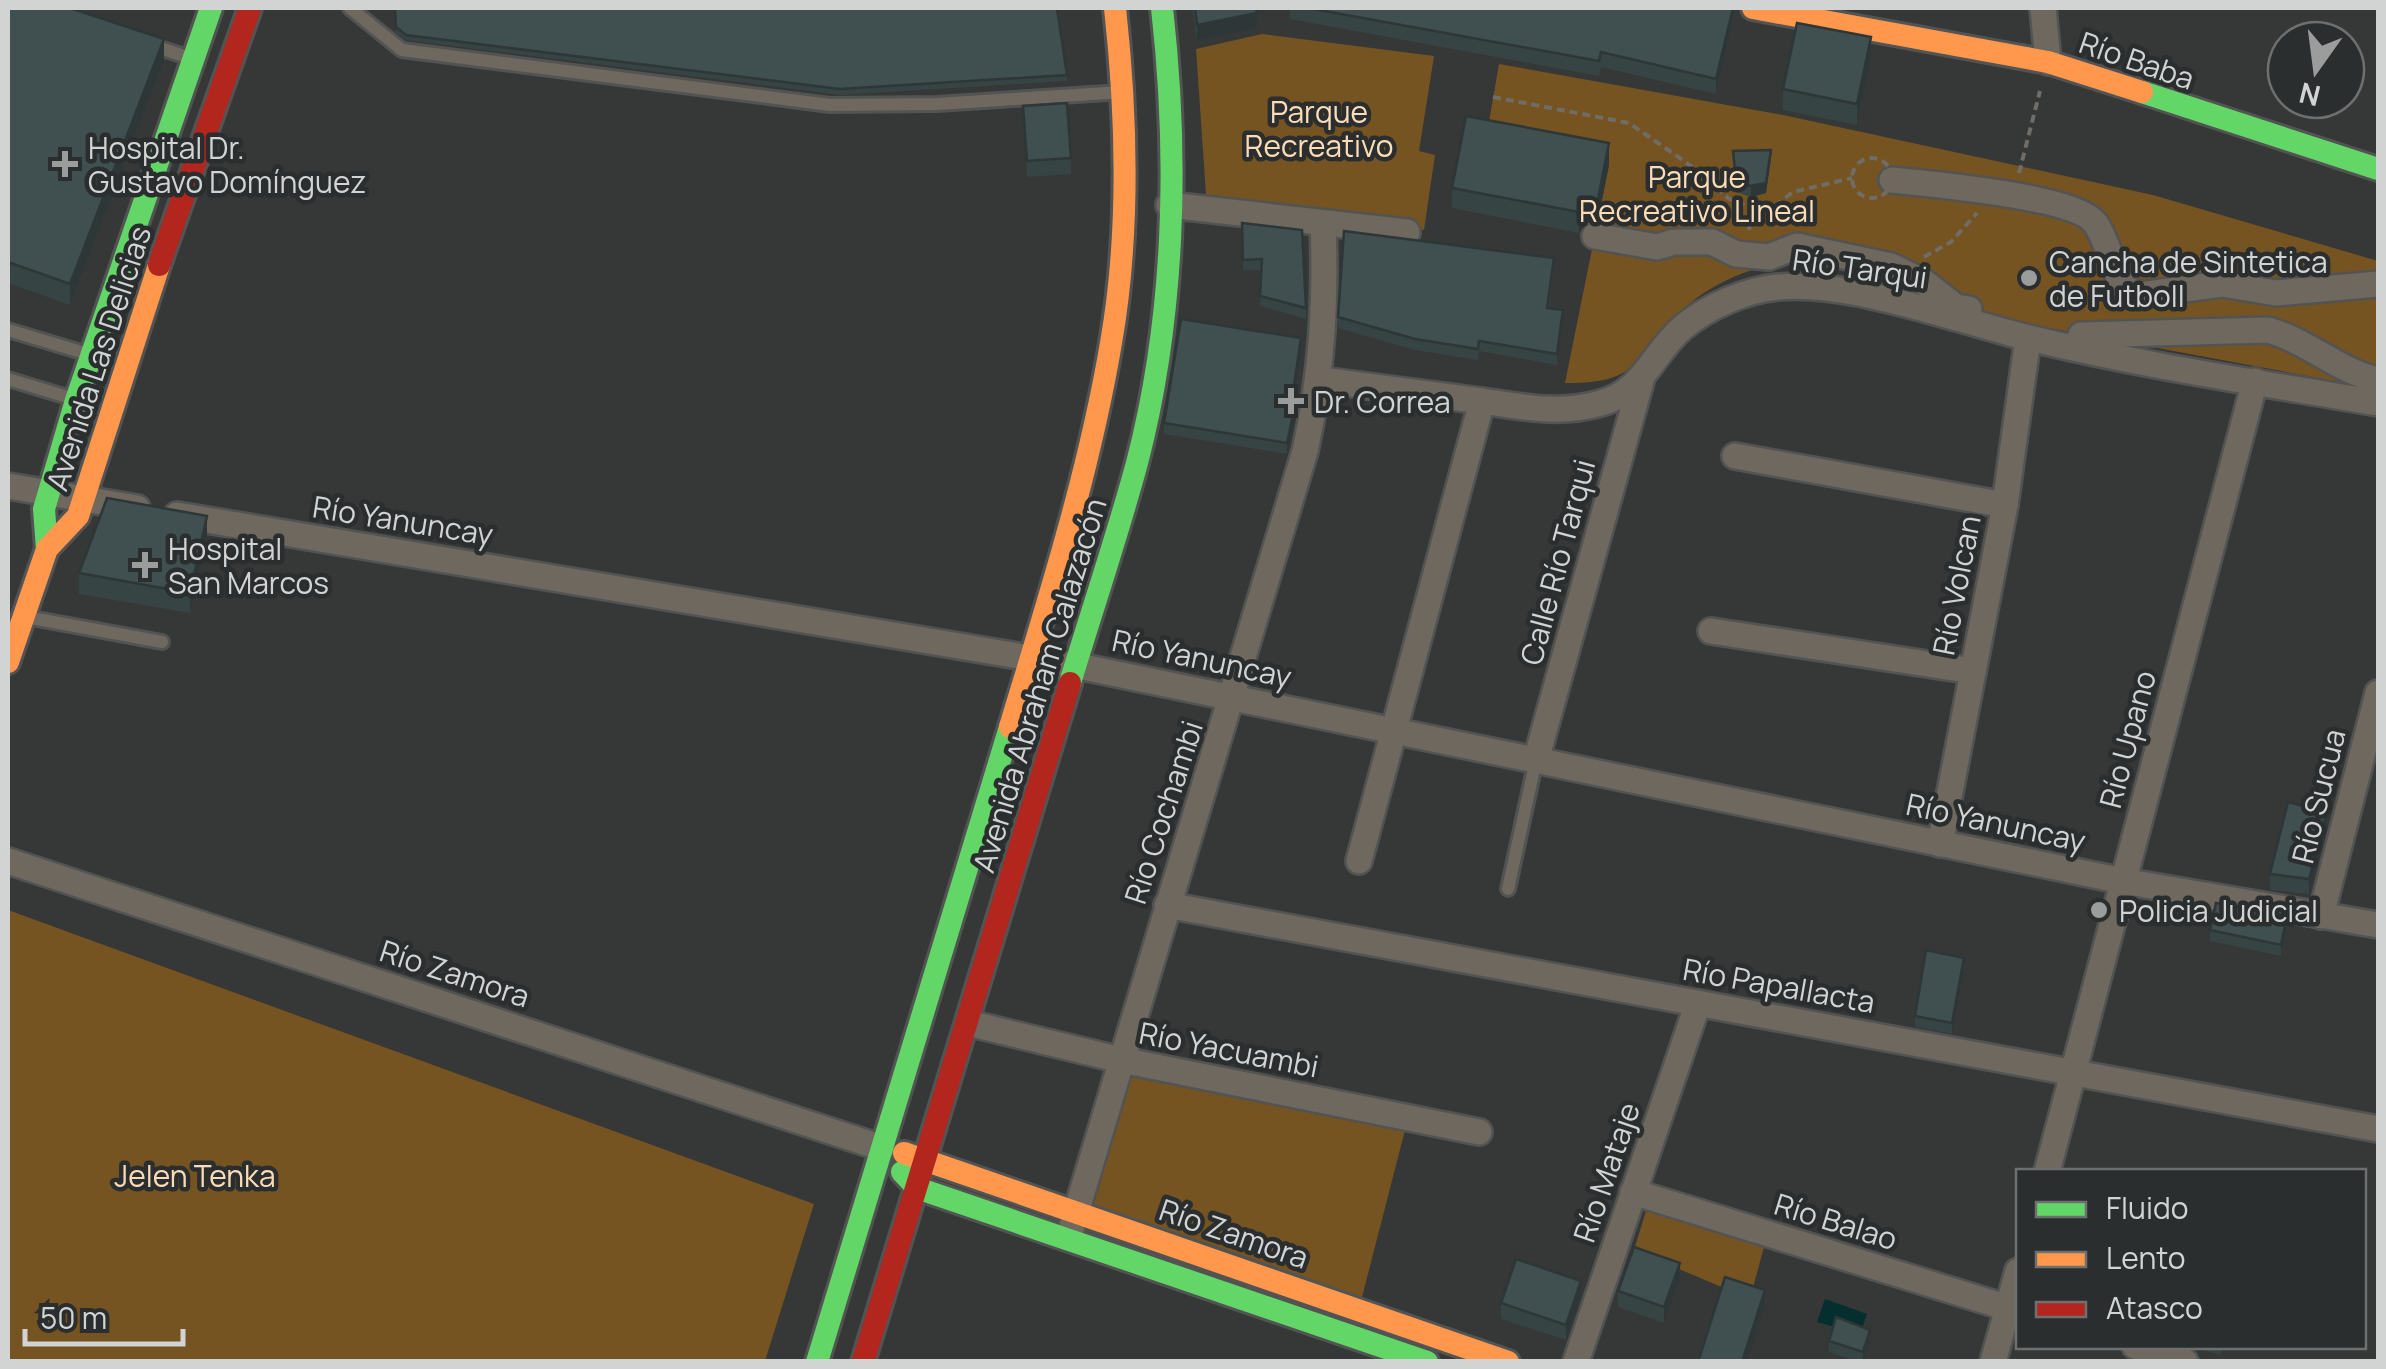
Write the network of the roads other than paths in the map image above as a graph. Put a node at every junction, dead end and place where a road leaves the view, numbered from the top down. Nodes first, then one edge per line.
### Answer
1 (211, 8) edge
2 (250, 8) edge
3 (350, 8) edge
4 (1115, 8) edge
5 (1162, 8) edge
6 (1752, 8) edge
7 (2043, 8) edge
8 (134, 39) edge
9 (2048, 62) junction
10 (189, 70) junction
11 (221, 92) junction
12 (1124, 92) junction
13 (2378, 169) edge
14 (1892, 180) dead end
15 (1169, 206) junction
16 (1323, 223) junction
17 (1407, 232) dead end
18 (1595, 236) dead end
19 (2378, 284) edge
20 (8, 330) edge
21 (2028, 338) junction
22 (132, 343) junction
23 (93, 344) junction
24 (8, 379) edge
25 (1320, 380) junction
26 (2378, 380) edge
27 (1641, 381) junction
28 (2254, 381) junction
29 (76, 400) junction
30 (1482, 401) junction
31 (2378, 403) edge
32 (1735, 456) dead end
33 (8, 486) edge
34 (48, 493) junction
35 (84, 499) junction
36 (2004, 505) junction
37 (48, 549) junction
38 (24, 616) junction
39 (1711, 631) dead end
40 (162, 642) dead end
41 (1031, 658) junction
42 (8, 662) edge
43 (1078, 666) junction
44 (1973, 671) junction
45 (2378, 693) edge
46 (1234, 698) junction
47 (1392, 731) junction
48 (1536, 760) junction
49 (1940, 844) junction
50 (8, 860) edge
51 (1359, 861) dead end
52 (2123, 882) junction
53 (1508, 890) dead end
54 (1167, 905) junction
55 (2321, 916) junction
56 (2378, 925) edge
57 (1698, 1003) junction
58 (968, 1023) junction
59 (1121, 1060) junction
60 (2076, 1073) junction
61 (2378, 1129) edge
62 (1479, 1132) dead end
63 (882, 1148) junction
64 (926, 1159) junction
65 (2048, 1169) edge
66 (917, 1188) junction
67 (1634, 1192) junction
68 (1076, 1212) junction
69 (1068, 1240) junction
70 (2013, 1309) edge
71 (2144, 1349) edge
72 (817, 1362) edge
73 (863, 1362) edge
74 (1428, 1362) edge
75 (1508, 1362) edge
76 (1576, 1362) edge
77 (1993, 1362) edge
78 (2185, 1362) edge

1 - 10 street, Avenida Las Delicias
2 - 11 street, Avenida Las Delicias
3 - 12 lane
4 - 12 street, Avenida Abraham Calazacón
5 - 15 street, Avenida Abraham Calazacón
6 - 9 street, Río Baba
7 - 9 street
8 - 10 lane
9 - 13 street, Río Baba
10 - 11 street
10 - 23 street, Avenida Las Delicias
11 - 22 street, Avenida Las Delicias
12 - 41 street, Avenida Abraham Calazacón
14 - 19 street
15 - 16 street
15 - 43 street, Avenida Abraham Calazacón
16 - 17 street
16 - 25 street, Río Cochambi
18 - 26 street
20 - 23 lane
21 - 27 street, Río Tarqui
21 - 28 street, Río Tarqui
21 - 36 street, Río Volcan
22 - 23 street
22 - 35 street, Avenida Las Delicias
23 - 29 street, Avenida Las Delicias
24 - 29 lane
25 - 30 street, Río Tarqui
25 - 46 street, Río Cochambi
27 - 30 street, Río Tarqui
27 - 48 street, Calle Río Tarqui
28 - 31 street, Río Tarqui
28 - 52 street, Río Upano
29 - 34 street, Avenida Las Delicias
30 - 47 street
32 - 36 street
33 - 34 street, Río Yanuncay
34 - 35 street, Río Yanuncay
34 - 37 street, Avenida Las Delicias
35 - 37 street, Avenida Las Delicias
35 - 41 street, Río Yanuncay
36 - 44 street, Río Volcan
37 - 38 street, Avenida Las Delicias
38 - 40 lane
38 - 42 street, Avenida Las Delicias
39 - 44 street
41 - 43 street, Río Yanuncay
41 - 63 street, Avenida Abraham Calazacón
43 - 46 street, Río Yanuncay
43 - 58 street, Avenida Abraham Calazacón
44 - 49 street, Río Volcan
45 - 55 street, Río Sucua
46 - 47 street, Río Yanuncay
46 - 54 street, Río Cochambi
47 - 48 street, Río Yanuncay
47 - 51 street
48 - 49 street, Río Yanuncay
48 - 53 lane
49 - 52 street, Río Yanuncay
50 - 63 street, Río Zamora
52 - 55 street, Río Yanuncay
52 - 60 street, Río Upano
54 - 57 street, Río Papallacta
54 - 59 street, Río Cochambi
55 - 56 street, Río Yanuncay
57 - 60 street, Río Papallacta
57 - 67 street, Río Mataje
58 - 59 street, Río Yacuambi
58 - 64 street, Avenida Abraham Calazacón
59 - 62 street, Río Yacuambi
59 - 68 street, Río Cochambi
60 - 61 street, Río Papallacta
60 - 65 street, Río Upano
63 - 64 street, Río Zamora
63 - 66 street, Río Zamora
63 - 72 street, Avenida Abraham Calazacón
64 - 66 street, Avenida Abraham Calazacón
64 - 68 street, Río Zamora
66 - 69 street, Río Zamora
66 - 73 street, Avenida Abraham Calazacón
67 - 70 street, Río Balao
67 - 76 street, Río Mataje
68 - 69 street, Río Cochambi
68 - 75 street, Río Zamora
69 - 74 street, Río Zamora
70 - 77 street
71 - 78 street

